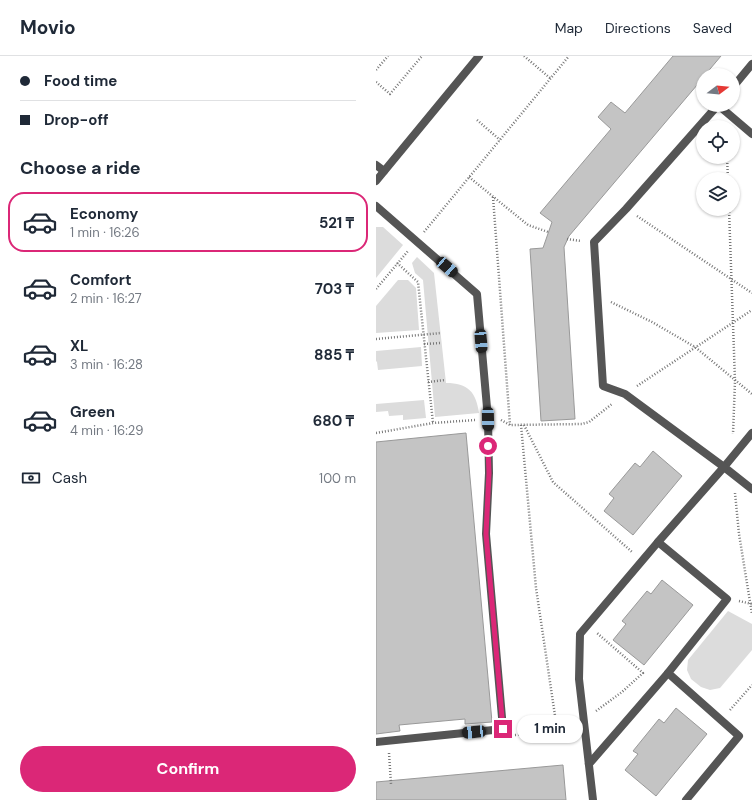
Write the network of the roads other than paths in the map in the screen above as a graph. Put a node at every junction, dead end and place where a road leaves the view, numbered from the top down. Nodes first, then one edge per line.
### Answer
1 (479, 56) edge
2 (752, 64) edge
3 (740, 79) edge
4 (712, 112) edge
5 (726, 112) edge
6 (752, 134) edge
7 (376, 165) edge
8 (384, 171) junction
9 (376, 181) edge
10 (376, 206) edge
11 (752, 433) edge
12 (724, 467) junction
13 (752, 489) edge
14 (658, 542) junction
15 (668, 673) junction
16 (376, 742) edge
17 (589, 764) junction
18 (593, 800) edge
19 (686, 800) edge

1 - 8 street
2 - 3 street
4 - 12 street
5 - 6 street
7 - 8 street
8 - 9 street
10 - 16 street
11 - 12 street
12 - 13 street
12 - 14 street
14 - 15 street
14 - 17 street
15 - 17 street
15 - 19 street
17 - 18 street

